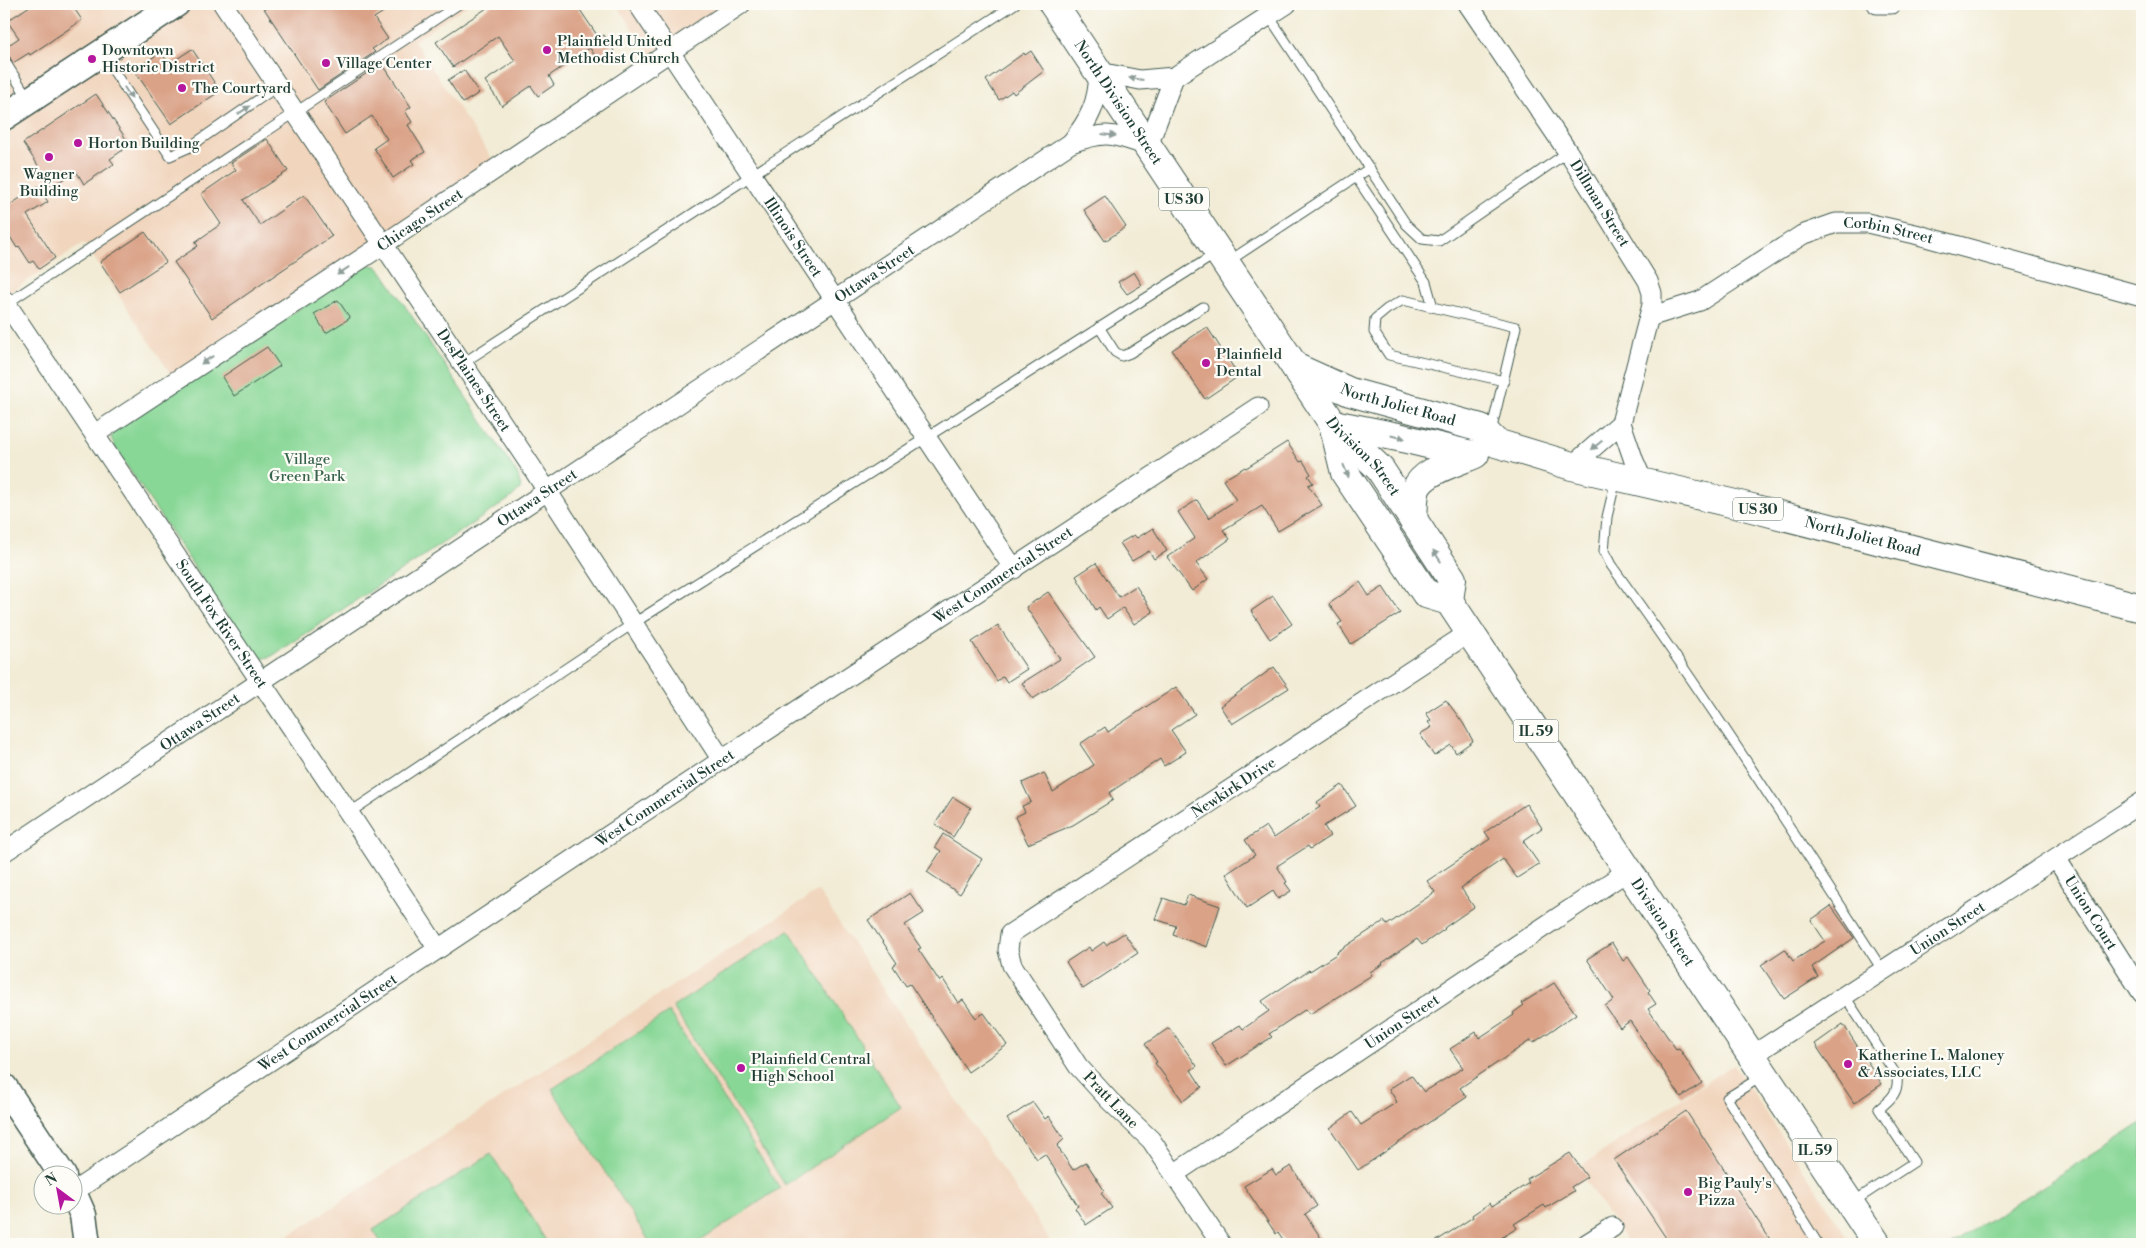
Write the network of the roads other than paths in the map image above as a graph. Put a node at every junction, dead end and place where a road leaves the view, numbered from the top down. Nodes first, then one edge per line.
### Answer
1 (176, 4) edge
2 (223, 4) edge
3 (459, 4) edge
4 (638, 4) edge
5 (741, 4) edge
6 (1015, 4) edge
7 (1053, 4) edge
8 (1287, 4) edge
9 (1468, 4) edge
10 (1877, 4) edge
11 (1891, 4) edge
12 (1265, 10) edge
13 (101, 53) junction
14 (670, 53) junction
15 (4, 60) edge
16 (1099, 72) junction
17 (1174, 77) junction
18 (278, 86) junction
19 (30, 100) junction
20 (295, 111) junction
21 (4, 117) edge
22 (1071, 143) junction
23 (1148, 146) junction
24 (1568, 152) junction
25 (1370, 168) junction
26 (751, 175) junction
27 (1356, 178) junction
28 (384, 244) junction
29 (1223, 257) junction
30 (2142, 296) edge
31 (835, 301) junction
32 (5, 303) edge
33 (1203, 307) dead end
34 (1433, 307) junction
35 (1649, 317) junction
36 (1098, 328) junction
37 (463, 363) junction
38 (1297, 368) junction
39 (1504, 381) junction
40 (1258, 407) dead end
41 (1621, 423) junction
42 (1333, 424) junction
43 (95, 434) junction
44 (926, 438) junction
45 (1486, 445) junction
46 (1572, 466) junction
47 (1616, 476) junction
48 (1643, 482) junction
49 (548, 492) junction
50 (1413, 520) junction
51 (1014, 569) junction
52 (1449, 601) junction
53 (2142, 608) edge
54 (634, 623) junction
55 (1470, 632) junction
56 (261, 683) junction
57 (722, 760) junction
58 (2142, 802) edge
59 (350, 813) junction
60 (4, 852) edge
61 (2056, 858) junction
62 (1629, 870) junction
63 (438, 949) junction
64 (1008, 950) joint
65 (1883, 971) junction
66 (2142, 993) edge
67 (1844, 995) junction
68 (1759, 1065) junction
69 (8, 1103) edge
70 (55, 1166) edge
71 (1174, 1174) junction
72 (82, 1178) edge
73 (1851, 1204) junction
74 (82, 1213) edge
75 (1613, 1226) dead end
76 (87, 1244) edge
77 (1221, 1244) edge
78 (1586, 1244) edge
79 (1818, 1244) edge
80 (1878, 1244) edge

1 - 13 main road
2 - 18 street, DesPlaines Street
3 - 20 lane
4 - 14 street, Illinois Street
5 - 14 street, Chicago Street
6 - 26 lane
7 - 16 main road, North Division Street / US 30
8 - 12 street
9 - 24 street, Dillman Street
10 - 11 street
12 - 17 street
12 - 25 lane
13 -> 18 lane
13 - 19 main road
14 - 26 street, Illinois Street
14 - 28 street, Chicago Street
15 - 19 lane
17 -> 16 street
16 - 22 street, Ottawa Street
16 - 23 main road, North Division Street / US 30
17 - 23 street
18 - 20 street, DesPlaines Street
19 - 21 main road
20 - 28 street, DesPlaines Street
20 - 32 lane
22 -> 23 street, Ottawa Street
22 - 31 street, Ottawa Street
23 - 29 main road, North Division Street / US 30
24 - 25 lane
24 - 35 street, Dillman Street
25 - 27 lane
26 - 31 street, Illinois Street
26 - 37 lane
27 - 29 lane
27 - 34 lane
28 - 37 street, DesPlaines Street
28 -> 43 street, Chicago Street
29 - 36 lane
29 - 38 main road, North Division Street / US 30
30 - 35 street, Corbin Street
31 - 44 street, Illinois Street
31 - 49 street, Ottawa Street
32 - 43 street, South Fox River Street
33 - 36 lane
34 - 39 lane
34 - 39 lane
35 - 41 street, Dillman Street
36 - 44 lane
37 - 49 street, DesPlaines Street
38 - 42 main road, North Division Street / US 30
38 - 45 main road, North Joliet Road / US 30
39 - 45 lane
40 - 51 street, West Commercial Street
41 -> 46 street
41 - 48 street
42 -> 45 main road, North Joliet Road / US 30
42 - 50 main road, Division Street
42 -> 52 main road, Division Street
43 - 56 street, South Fox River Street
44 - 51 street, Illinois Street
44 - 54 lane
45 - 46 main road, North Joliet Road / US 30
45 - 50 main road
46 - 47 main road, North Joliet Road / US 30
47 - 48 main road, North Joliet Road / US 30
47 - 65 lane
48 - 53 main road, North Joliet Road / US 30
49 - 54 street, DesPlaines Street
49 - 56 street, Ottawa Street
52 -> 50 main road, Division Street
51 - 57 street, West Commercial Street
52 - 55 main road, Division Street / IL 59
54 - 57 street, DesPlaines Street
54 - 59 lane
55 - 62 main road, Division Street / IL 59
55 - 64 street, Newkirk Drive
56 - 59 street, South Fox River Street
56 - 60 street, Ottawa Street
57 - 63 street, West Commercial Street
58 - 61 street, Union Street
59 - 63 street, South Fox River Street
61 - 65 street, Union Street
61 - 66 street, Union Court
62 - 68 main road, Division Street / IL 59
62 - 71 street, Union Street
63 - 72 street, West Commercial Street
64 - 71 street, Pratt Lane
65 - 67 street, Union Street
67 - 68 street, Union Street
67 - 73 lane
68 - 73 main road, Division Street / IL 59
68 - 79 lane
69 - 70 main road
71 - 77 street, Pratt Lane
73 - 80 main road, Division Street / IL 59
74 - 76 main road
75 - 78 street

